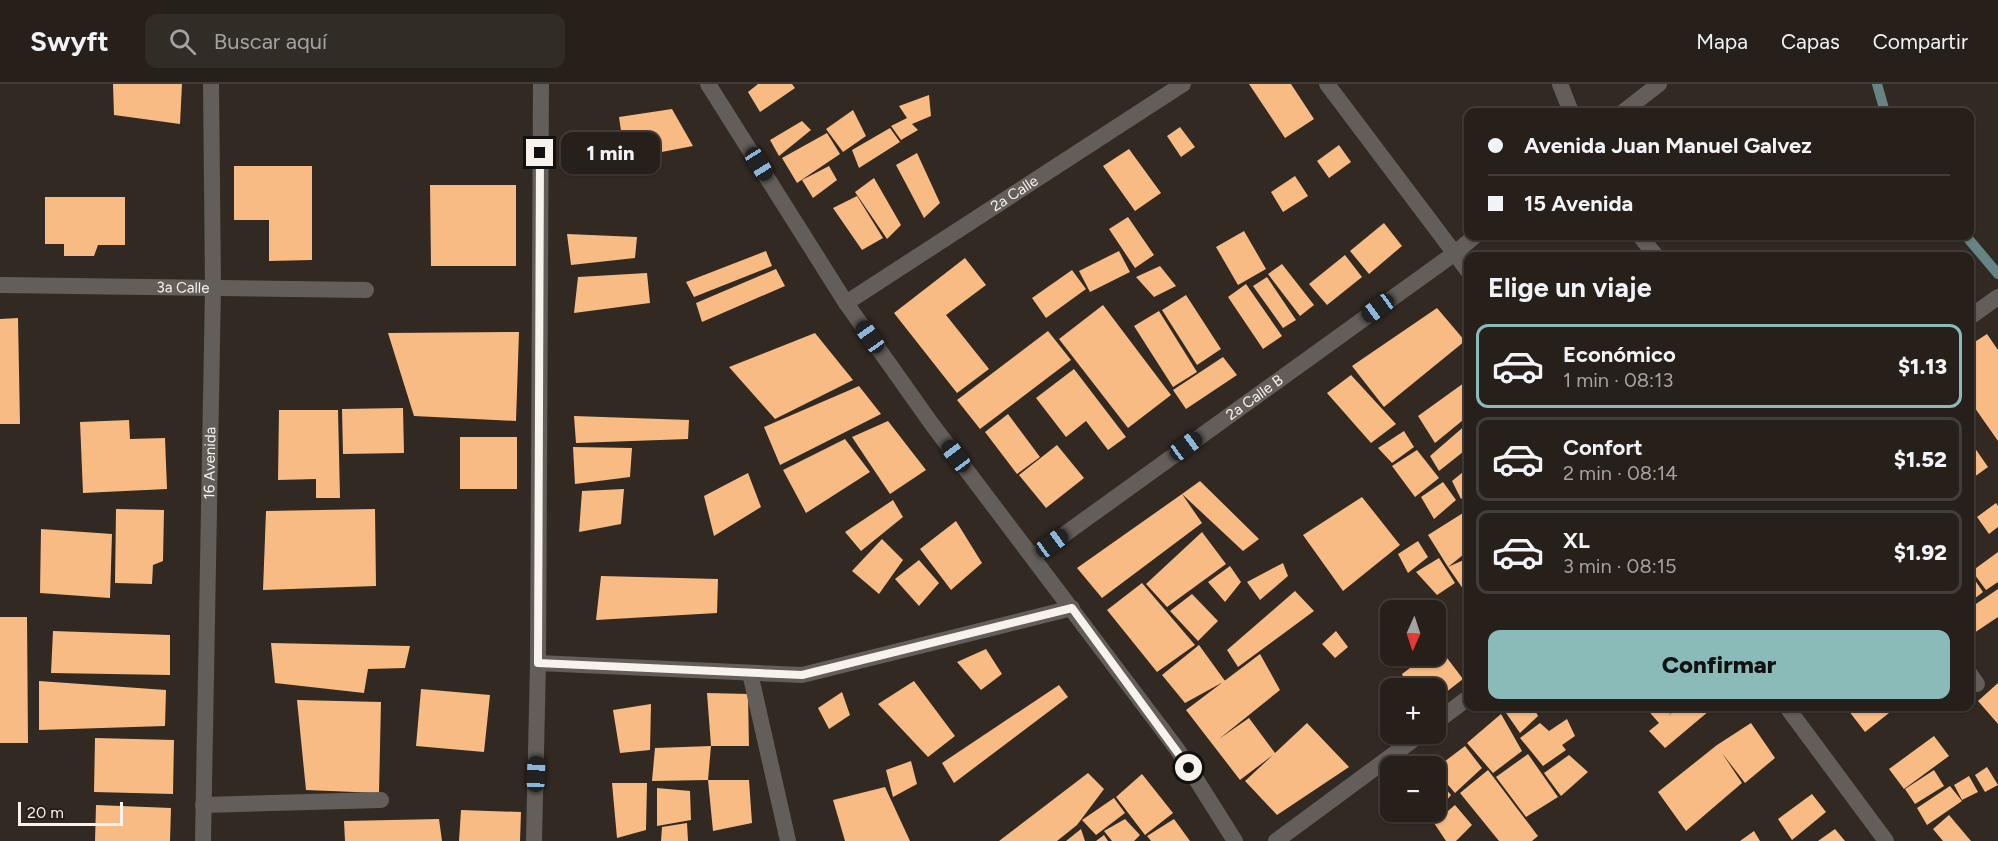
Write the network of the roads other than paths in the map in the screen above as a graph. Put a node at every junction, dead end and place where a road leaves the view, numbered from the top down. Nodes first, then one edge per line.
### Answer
1 (211, 84) edge
2 (541, 84) edge
3 (708, 84) edge
4 (1183, 84) edge
5 (1327, 84) edge
6 (1560, 84) edge
7 (1659, 84) edge
8 (1569, 108) edge
9 (1628, 108) edge
10 (1470, 240) edge
11 (1643, 240) edge
12 (1653, 252) edge
13 (1455, 253) junction
14 (1464, 266) edge
15 (0, 285) edge
16 (213, 287) junction
17 (366, 290) dead end
18 (1998, 297) edge
19 (846, 303) junction
20 (1974, 314) edge
21 (1033, 557) junction
22 (1072, 608) junction
23 (538, 663) junction
24 (750, 673) junction
25 (1464, 701) edge
26 (1790, 711) edge
27 (1446, 714) edge
28 (1407, 744) edge
29 (381, 800) dead end
30 (204, 805) junction
31 (203, 841) edge
32 (534, 841) edge
33 (788, 841) edge
34 (1235, 841) edge
35 (1276, 841) edge
36 (1886, 841) edge

1 - 16 street, 16 Avenida
2 - 23 street
3 - 19 street
4 - 19 street, 2a Calle
5 - 13 street
6 - 8 street
7 - 9 street
10 - 13 street, 2a Calle B
11 - 12 street
13 - 14 street
13 - 21 street, 2a Calle B
15 - 16 street, 3a Calle
16 - 17 street, 3a Calle
16 - 30 street, 16 Avenida
18 - 20 street
19 - 21 street
21 - 22 street
22 - 24 street
22 - 34 street
23 - 24 street
23 - 32 street
24 - 33 street
25 - 27 street
26 - 36 street
28 - 35 street
29 - 30 street
30 - 31 street, 16 Avenida

